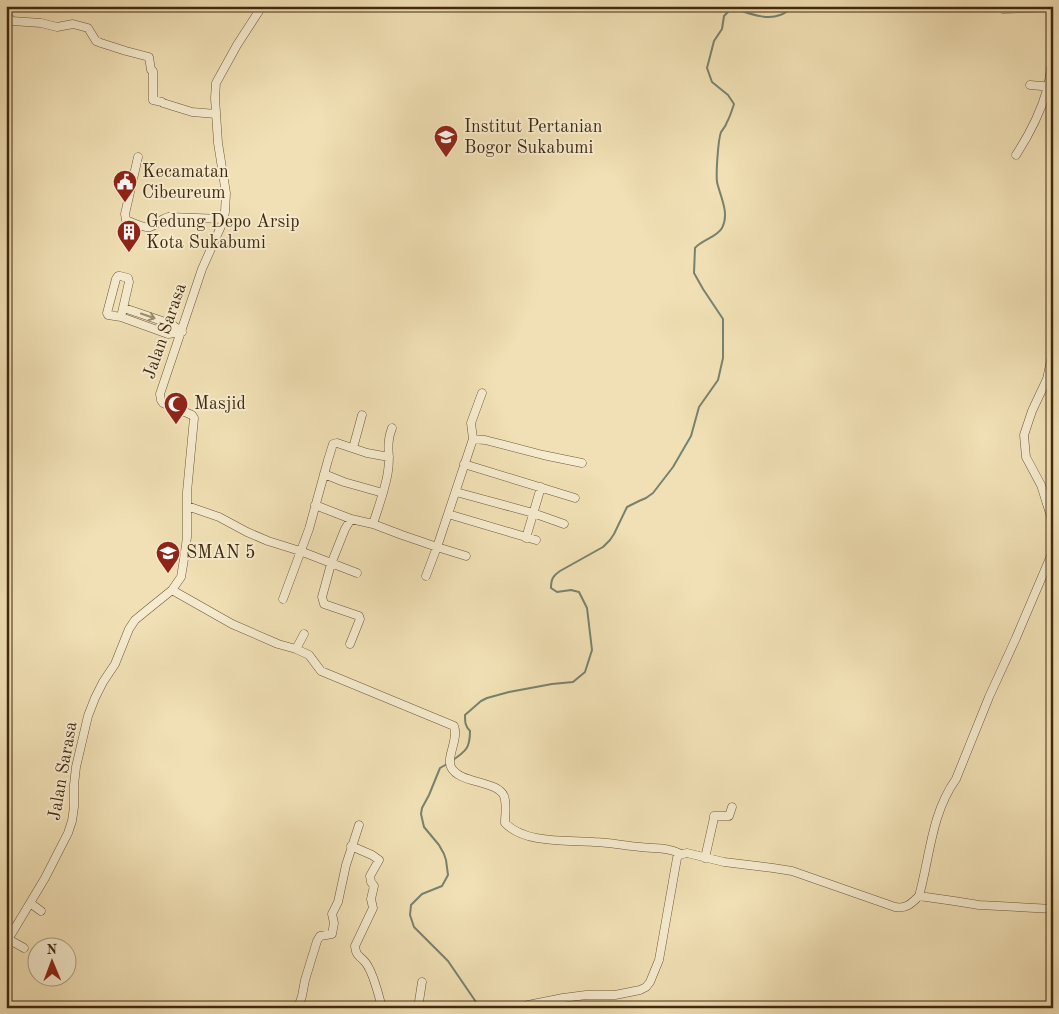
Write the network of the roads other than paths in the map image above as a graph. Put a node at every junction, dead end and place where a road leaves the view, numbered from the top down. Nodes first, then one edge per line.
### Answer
1 (261, 6) edge
2 (1053, 7) edge
3 (1003, 9) dead end
4 (6, 14) edge
5 (1053, 58) edge
6 (1030, 85) dead end
7 (1050, 87) edge
8 (216, 114) junction
9 (1016, 155) dead end
10 (138, 157) dead end
11 (223, 219) junction
12 (124, 308) junction
13 (121, 317) junction
14 (182, 332) junction
15 (1053, 351) edge
16 (482, 393) dead end
17 (362, 415) dead end
18 (392, 428) dead end
19 (472, 439) junction
20 (353, 448) junction
21 (388, 458) junction
22 (582, 463) dead end
23 (464, 464) junction
24 (324, 474) junction
25 (541, 487) junction
26 (456, 492) junction
27 (383, 493) junction
28 (575, 498) dead end
29 (315, 505) junction
30 (187, 506) junction
31 (532, 513) junction
32 (448, 514) junction
33 (351, 519) junction
34 (1053, 523) edge
35 (373, 524) junction
36 (564, 524) dead end
37 (526, 538) junction
38 (536, 540) dead end
39 (436, 547) junction
40 (300, 551) junction
41 (1053, 551) edge
42 (466, 556) dead end
43 (331, 564) junction
44 (357, 573) dead end
45 (426, 576) dead end
46 (172, 590) junction
47 (283, 599) dead end
48 (304, 634) dead end
49 (350, 644) dead end
50 (296, 649) junction
51 (732, 808) dead end
52 (359, 825) dead end
53 (352, 846) junction
54 (681, 854) junction
55 (705, 858) junction
56 (918, 896) junction
57 (30, 903) junction
58 (1053, 910) edge
59 (41, 911) dead end
60 (7, 941) edge
61 (24, 948) dead end
62 (422, 982) dead end
63 (298, 1008) edge
64 (382, 1008) edge
65 (418, 1008) edge
66 (519, 1008) edge

1 - 8 street, Jalan Sarasa
2 - 3 street
4 - 8 street
5 - 7 street
6 - 7 street
7 - 9 street
8 - 11 street, Jalan Sarasa
10 - 11 street
11 - 14 street, Jalan Sarasa
12 - 13 street
12 - 13 street
12 -> 14 street
13 - 14 street
14 - 30 street, Jalan Sarasa
15 - 34 street
16 - 19 street
17 - 20 street
18 - 21 street
19 - 22 street
19 - 23 street
20 - 21 street
20 - 24 street
21 - 27 street
23 - 25 street
23 - 26 street
24 - 27 street
24 - 29 street
25 - 28 street
25 - 31 street
26 - 31 street
26 - 32 street
27 - 35 street
29 - 33 street
29 - 40 street
30 - 40 street
30 - 46 street, Jalan Sarasa
31 - 36 street
31 - 37 street
32 - 37 street
32 - 39 street
33 - 35 street
33 - 43 street
35 - 39 street
37 - 38 street
39 - 42 street
39 - 45 street
40 - 43 street
40 - 47 street
41 - 56 street
43 - 44 street
43 - 49 street
46 - 50 street
46 - 57 street, Jalan Sarasa
48 - 50 street
50 - 54 street
51 - 55 street
52 - 53 street
53 - 63 street
53 - 64 street
54 - 55 street
54 - 66 street
55 - 56 street
56 - 58 street
57 - 59 street
57 - 60 street, Jalan Sarasa
60 - 61 street
62 - 65 street

